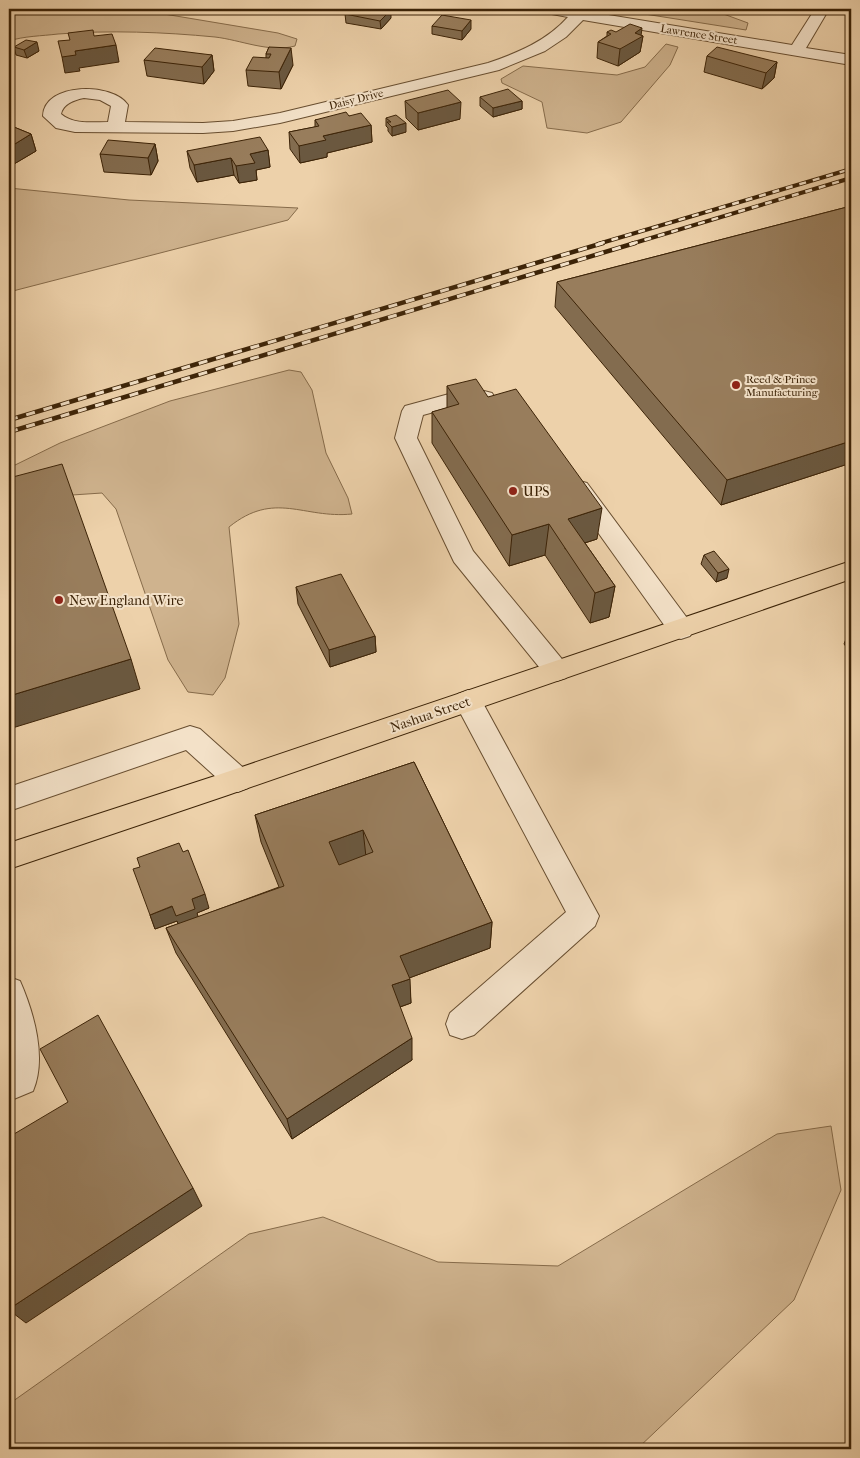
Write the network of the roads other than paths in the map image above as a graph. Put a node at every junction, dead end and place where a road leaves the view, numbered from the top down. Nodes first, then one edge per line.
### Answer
1 (546, 9) edge
2 (822, 9) edge
3 (579, 15) junction
4 (797, 50) junction
5 (851, 60) edge
6 (116, 127) dead end
7 (504, 398) edge
8 (564, 468) edge
9 (851, 570) edge
10 (681, 628) junction
11 (557, 671) junction
12 (468, 701) junction
13 (238, 780) junction
14 (9, 798) edge
15 (9, 856) edge
16 (9, 992) edge
17 (462, 1024) dead end
18 (9, 1085) edge

1 - 3 street, Lawrence Street
2 - 4 street
3 - 4 street, Lawrence Street
3 - 6 street, Daisy Drive
4 - 5 street, Lawrence Street
7 - 11 street
8 - 10 street
9 - 10 main road, Nashua Street
10 - 11 main road, Nashua Street
11 - 12 main road, Nashua Street
12 - 13 main road, Nashua Street
12 - 17 street
13 - 14 street
13 - 15 main road, Nashua Street
16 - 18 street

